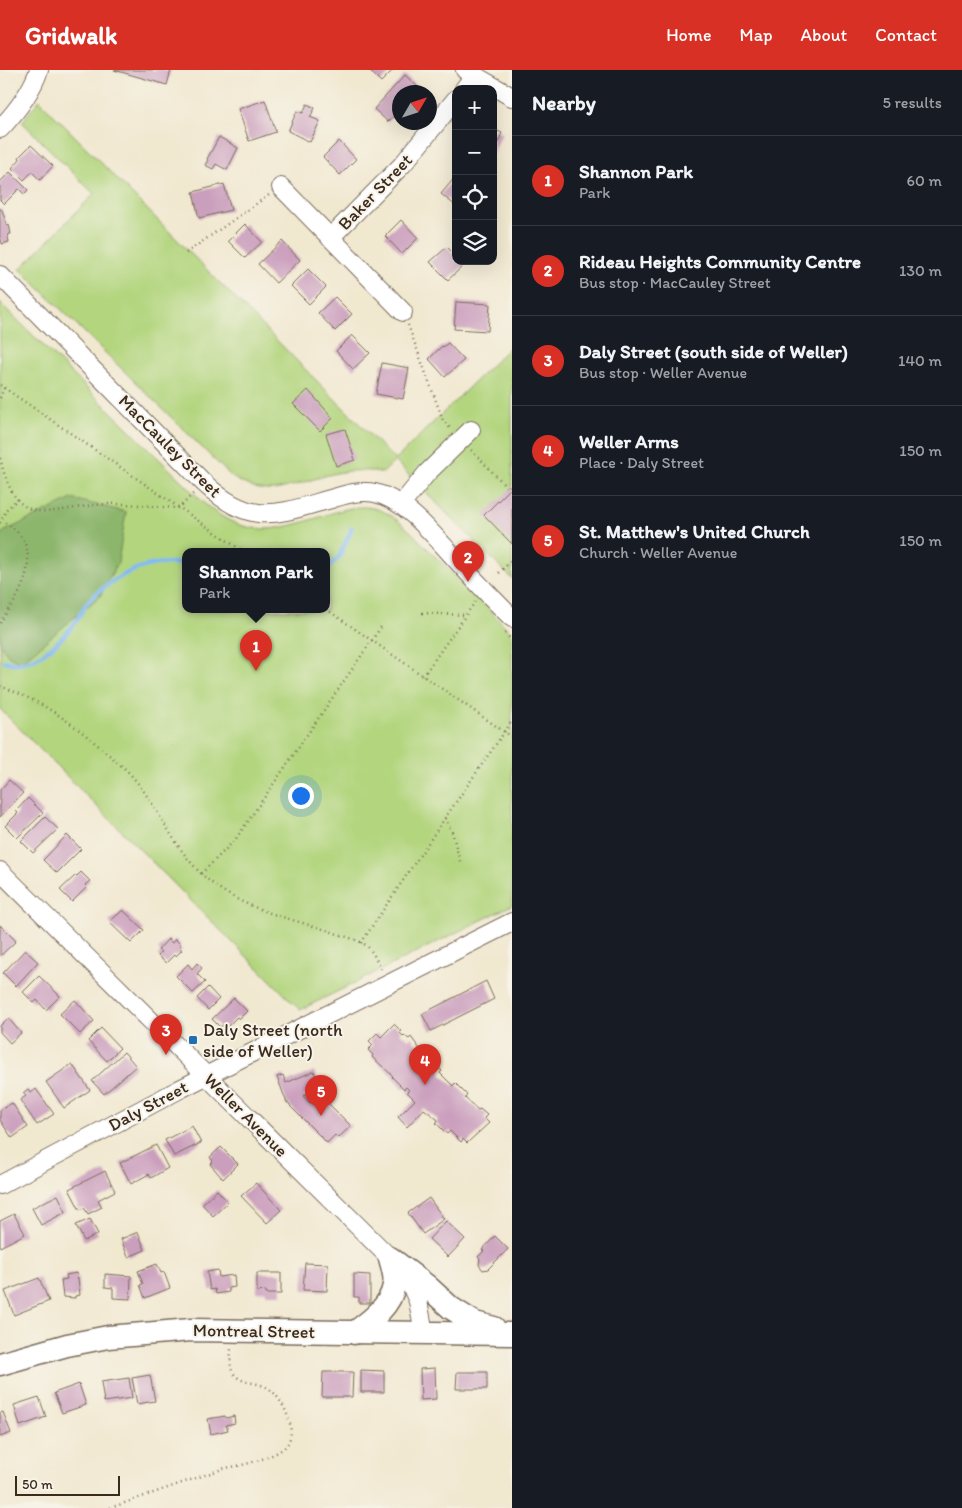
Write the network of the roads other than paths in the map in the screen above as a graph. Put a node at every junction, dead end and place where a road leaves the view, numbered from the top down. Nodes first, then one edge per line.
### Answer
1 (39, 70) edge
2 (467, 78) edge
3 (512, 97) edge
4 (452, 104) edge
5 (0, 129) edge
6 (281, 187) road end
7 (330, 238) junction
8 (0, 275) edge
9 (403, 312) road end
10 (466, 435) road end
11 (401, 505) junction
12 (512, 618) edge
13 (0, 871) edge
14 (512, 922) edge
15 (207, 1076) junction
16 (0, 1185) edge
17 (390, 1258) junction
18 (354, 1333) junction
19 (512, 1333) edge
20 (424, 1334) junction
21 (0, 1364) edge

1 - 5 street
2 - 3 street
4 - 7 street, Baker Street
6 - 7 street
7 - 9 street
8 - 11 street, MacCauley Street
10 - 11 street
11 - 12 street, MacCauley Street
13 - 15 street, Weller Avenue
14 - 15 street, Daly Street
15 - 16 street, Daly Street
15 - 17 street, Weller Avenue
17 - 18 main road
17 - 19 main road
17 - 20 street, Weller Avenue
18 - 20 main road, Montreal Street
18 - 21 main road, Montreal Street
19 - 20 main road, Montreal Street

